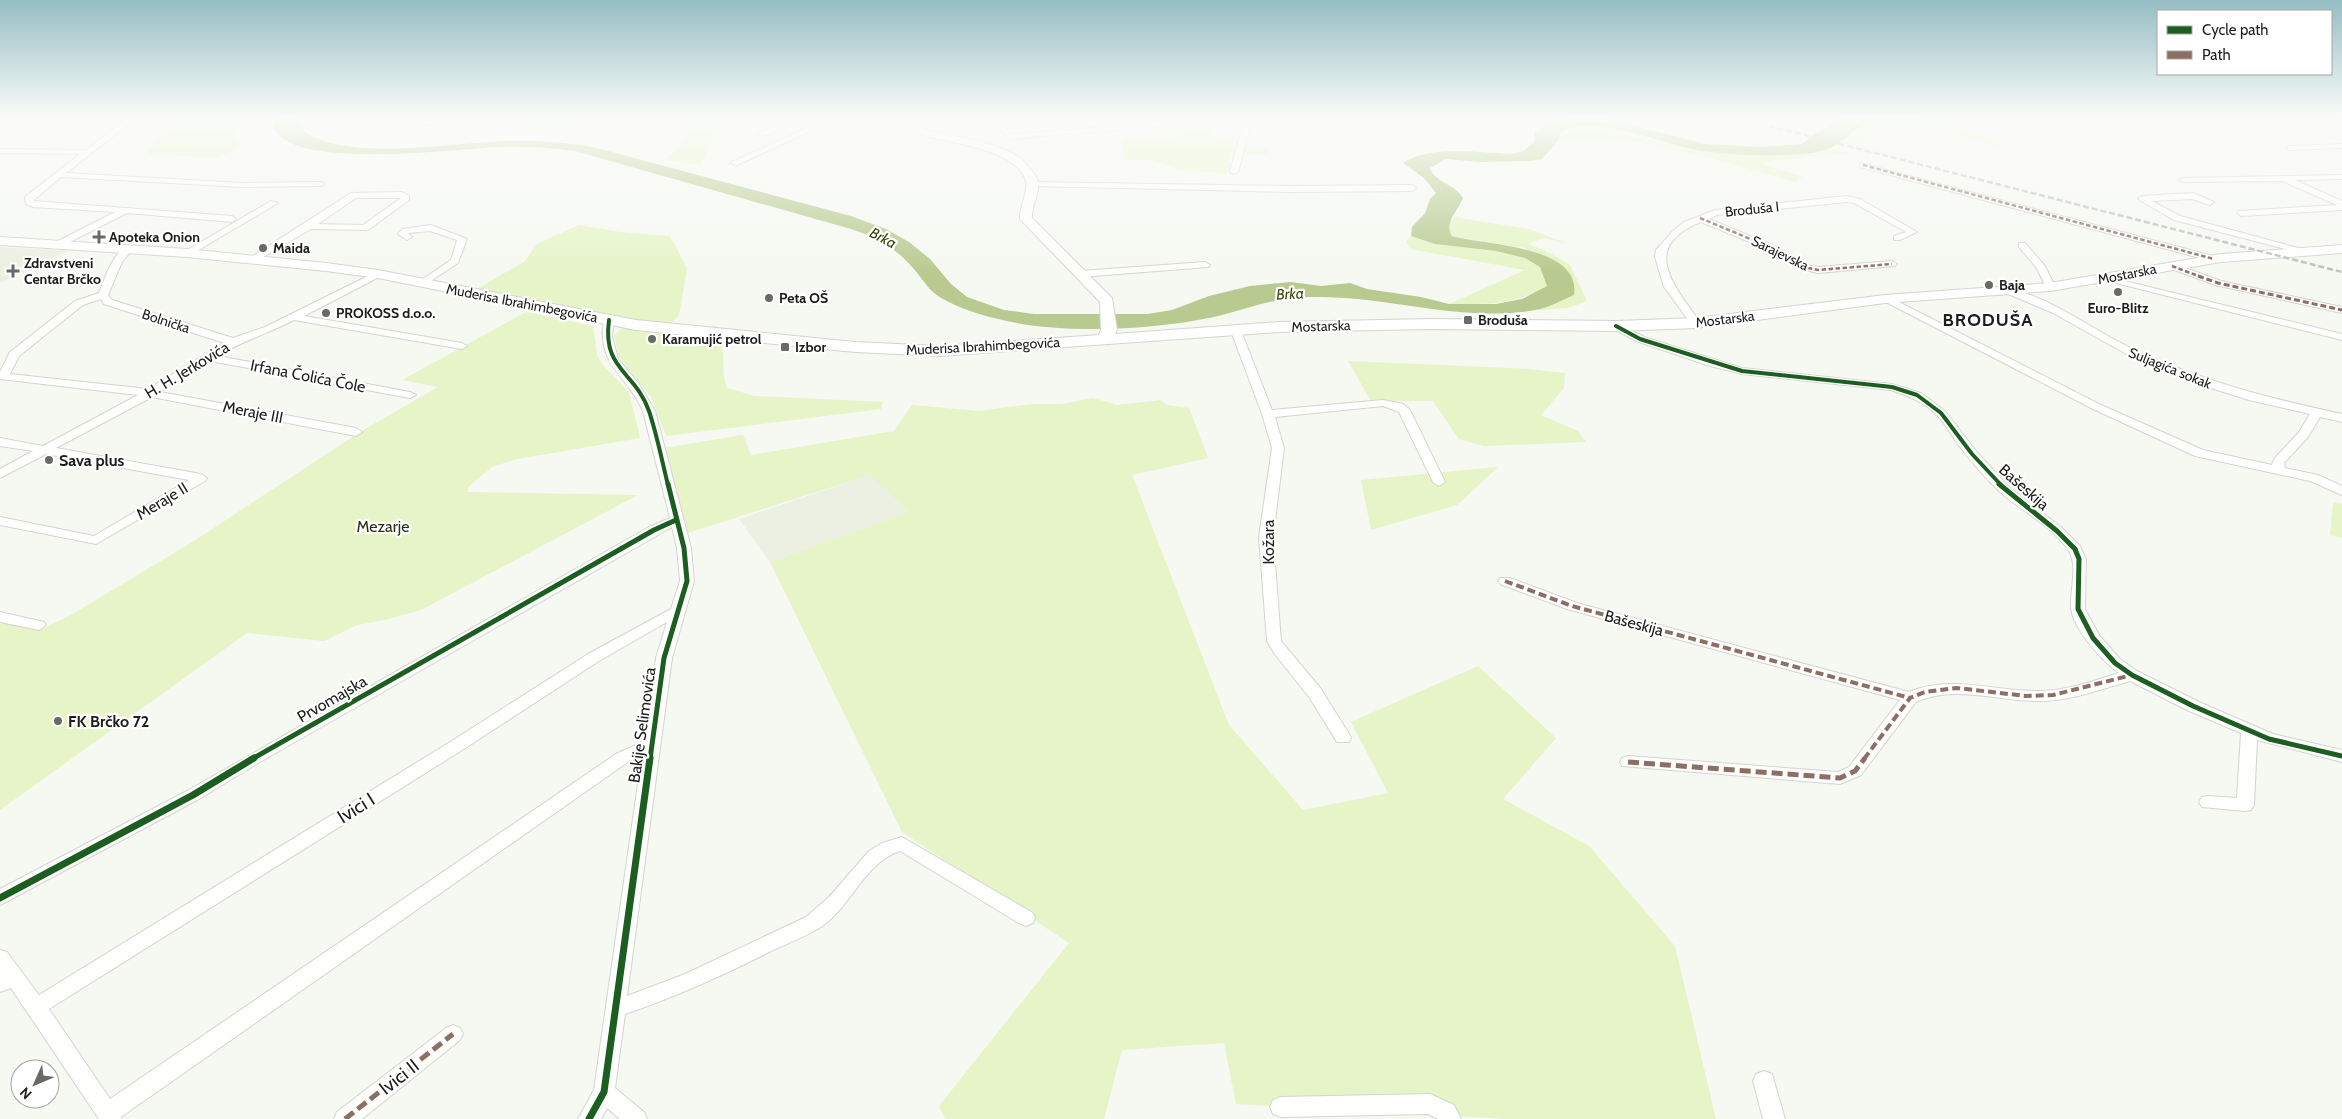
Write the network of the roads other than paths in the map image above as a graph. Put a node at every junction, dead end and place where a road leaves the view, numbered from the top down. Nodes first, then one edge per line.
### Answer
1 (69, 169) edge
2 (1023, 169) edge
3 (1879, 169) edge
4 (61, 176) junction
5 (2342, 177) edge
6 (2284, 178) junction
7 (2183, 180) dead end
8 (321, 184) dead end
9 (1032, 184) junction
10 (1412, 188) dead end
11 (2210, 202) dead end
12 (274, 203) dead end
13 (2342, 206) edge
14 (126, 210) junction
15 (2241, 213) dead end
16 (232, 218) dead end
17 (1700, 218) junction
18 (309, 226) junction
19 (407, 237) dead end
20 (1897, 238) dead end
21 (0, 241) edge
22 (57, 245) junction
23 (2022, 245) dead end
24 (2342, 249) edge
25 (127, 250) junction
26 (2308, 252) junction
27 (187, 253) junction
28 (253, 259) junction
29 (2214, 259) junction
30 (1892, 264) dead end
31 (1205, 265) dead end
32 (2172, 266) junction
33 (378, 274) junction
34 (1080, 274) junction
35 (2107, 278) junction
36 (423, 283) junction
37 (2050, 287) junction
38 (2009, 291) junction
39 (103, 295) junction
40 (1885, 299) junction
41 (2342, 310) edge
42 (294, 317) junction
43 (609, 320) junction
44 (1696, 323) junction
45 (1616, 326) junction
46 (1236, 331) junction
47 (1107, 334) junction
48 (2342, 337) edge
49 (233, 342) junction
50 (462, 346) dead end
51 (206, 357) junction
52 (2, 376) edge
53 (150, 393) junction
54 (410, 395) dead end
55 (2316, 413) junction
56 (1268, 414) junction
57 (2342, 418) edge
58 (356, 432) dead end
59 (0, 442) edge
60 (44, 450) junction
61 (2278, 470) junction
62 (0, 474) edge
63 (1439, 482) dead end
64 (2342, 491) edge
65 (676, 520) junction
66 (0, 521) edge
67 (1505, 581) dead end
68 (677, 612) junction
69 (0, 617) edge
70 (39, 625) dead end
71 (2132, 675) junction
72 (1910, 698) junction
73 (2249, 731) junction
74 (1343, 738) dead end
75 (653, 744) junction
76 (2342, 756) edge
77 (1628, 762) dead end
78 (2208, 802) dead end
79 (0, 898) edge
80 (1026, 918) dead end
81 (0, 958) edge
82 (6, 981) edge
83 (36, 1007) junction
84 (616, 1008) junction
85 (453, 1034) dead end
86 (1764, 1082) dead end
87 (604, 1092) junction
88 (1281, 1107) dead end
89 (109, 1116) edge
90 (344, 1119) edge
91 (589, 1119) edge
92 (636, 1119) edge
93 (1450, 1119) edge
94 (1774, 1119) edge

1 - 4 street
2 - 9 main road
3 - 29 street
4 - 8 street
4 - 14 street
5 - 6 street
6 - 7 street
6 - 13 street
9 - 10 street
9 - 34 main road
11 - 26 street
12 - 27 street
13 - 15 street
14 - 16 street
14 - 22 street
17 - 20 street, Broduša I
17 - 30 street, Sarajevska
17 - 44 street, Broduša I
18 - 18 street
18 - 28 street
19 - 36 street
21 - 22 main road, Muderisa Ibrahimbegovića
22 - 25 main road, Muderisa Ibrahimbegovića
23 - 37 street
24 - 26 main road, Mostarska
25 - 27 main road, Muderisa Ibrahimbegovića
25 - 39 street
26 - 29 main road, Mostarska
27 - 28 main road, Muderisa Ibrahimbegovića
28 - 33 main road, Muderisa Ibrahimbegovića
29 - 32 main road, Mostarska
31 - 34 street
32 - 35 main road, Mostarska
32 - 41 street
33 - 36 main road, Muderisa Ibrahimbegovića
33 - 42 street, H. H. Jerkovića
34 - 47 main road
35 - 37 main road, Mostarska
35 - 48 street
36 - 43 main road, Muderisa Ibrahimbegovića
37 - 38 main road, Mostarska
38 - 40 main road, Mostarska
38 - 55 street, Suljagića sokak
39 - 49 street, Bolnička
39 - 52 street
40 - 44 main road, Mostarska
40 - 61 street
42 - 49 street, H. H. Jerkovića
42 - 50 street
43 - 47 main road, Muderisa Ibrahimbegovića
43 - 65 street, Bakije Selimovića
44 - 45 main road, Mostarska
45 - 46 main road, Mostarska
45 - 71 street, Bašeskija
46 - 47 main road, Mostarska
46 - 56 street, Kožara
49 - 51 street, H. H. Jerkovića
51 - 53 street, H. H. Jerkovića
51 - 54 street, Irfana Čolića Čole
52 - 53 street, Meraje III
53 - 58 street, Meraje III
53 - 60 street, H. H. Jerkovića
55 - 57 street, Suljagića sokak
55 - 61 street
56 - 63 street
56 - 74 street, Kožara
59 - 60 street
60 - 62 street, H. H. Jerkovića
60 - 66 street, Meraje II
61 - 64 street
65 - 68 street, Bakije Selimovića
65 - 79 street, Prvomajska
67 - 72 street, Bašeskija
68 - 75 street, Bakije Selimovića
68 - 83 street, Ivici I
69 - 70 street
71 - 72 street
71 - 73 street, Bašeskija
72 - 77 street
73 - 76 street, Bašeskija
73 - 78 street
75 - 84 street, Bakije Selimovića
75 - 89 street
80 - 84 street
81 - 82 street
82 - 83 street
83 - 89 street
84 - 87 street, Bakije Selimovića
85 - 90 street, Ivici II
86 - 94 street
87 - 91 street
87 - 92 street
88 - 93 street

